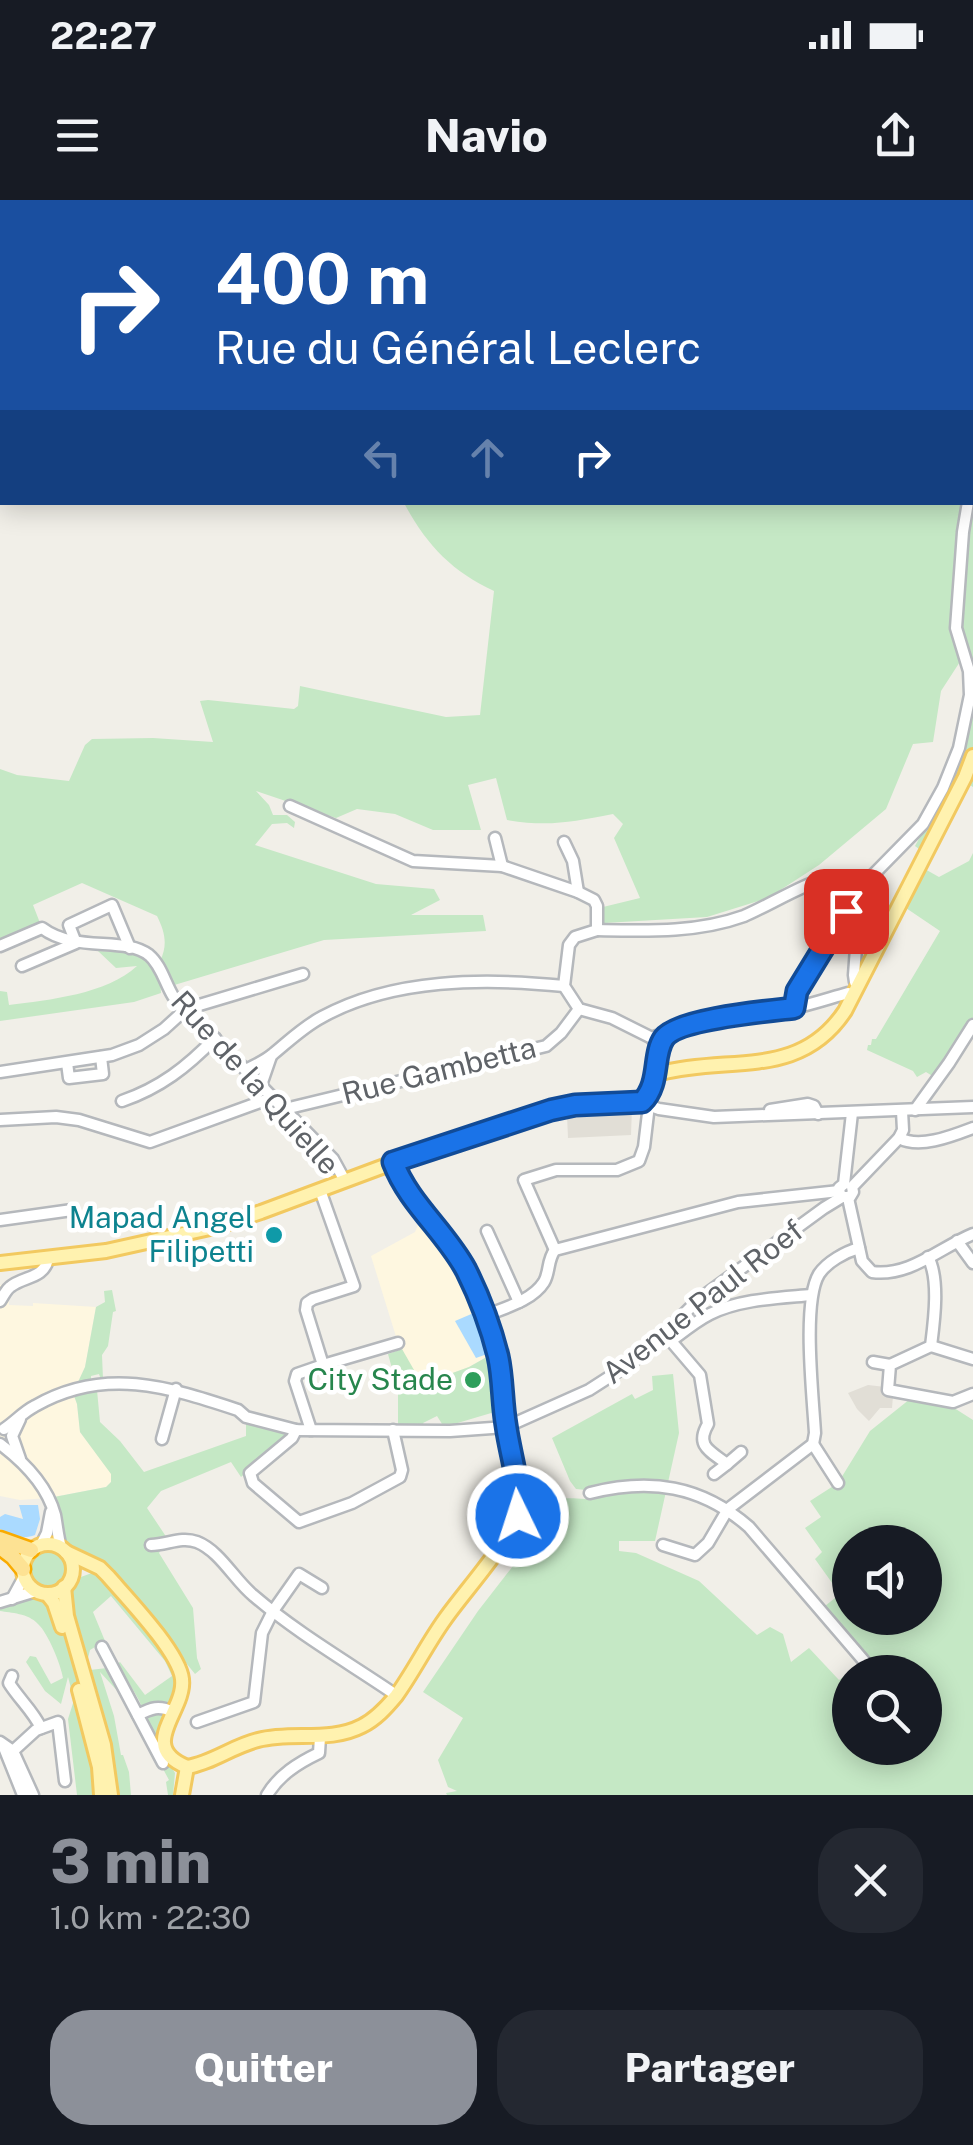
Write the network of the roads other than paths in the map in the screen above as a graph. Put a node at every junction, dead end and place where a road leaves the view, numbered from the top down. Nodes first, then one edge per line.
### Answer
1 (968, 505) edge
2 (973, 756) edge
3 (290, 806) dead end
4 (495, 838) dead end
5 (564, 842) dead end
6 (502, 866) junction
7 (858, 883) junction
8 (578, 892) junction
9 (855, 904) junction
10 (597, 930) junction
11 (76, 943) junction
12 (0, 946) edge
13 (130, 948) junction
14 (22, 966) dead end
15 (302, 974) dead end
16 (564, 986) junction
17 (855, 990) junction
18 (794, 1008) junction
19 (186, 1009) junction
20 (579, 1009) junction
21 (973, 1025) edge
22 (214, 1038) junction
23 (659, 1041) junction
24 (271, 1056) junction
25 (246, 1070) junction
26 (0, 1072) edge
27 (656, 1076) junction
28 (261, 1085) junction
29 (274, 1098) junction
30 (122, 1102) dead end
31 (651, 1104) junction
32 (973, 1107) edge
33 (285, 1110) junction
34 (915, 1110) junction
35 (902, 1111) junction
36 (852, 1113) junction
37 (0, 1120) edge
38 (973, 1128) edge
39 (899, 1138) junction
40 (393, 1162) junction
41 (344, 1181) junction
42 (320, 1190) junction
43 (845, 1191) junction
44 (72, 1210) dead end
45 (0, 1220) edge
46 (487, 1231) dead end
47 (973, 1234) edge
48 (957, 1241) junction
49 (859, 1248) junction
50 (555, 1250) junction
51 (928, 1257) junction
52 (48, 1259) junction
53 (0, 1263) edge
54 (973, 1263) edge
55 (811, 1295) junction
56 (0, 1301) edge
57 (519, 1302) junction
58 (484, 1316) junction
59 (681, 1326) junction
60 (668, 1337) junction
61 (398, 1343) dead end
62 (932, 1346) junction
63 (973, 1359) edge
64 (873, 1362) dead end
65 (323, 1364) junction
66 (890, 1364) junction
67 (176, 1389) junction
68 (973, 1394) edge
69 (506, 1427) junction
70 (296, 1430) junction
71 (310, 1430) junction
72 (393, 1430) junction
73 (4, 1435) edge
74 (162, 1440) dead end
75 (813, 1444) junction
76 (741, 1452) dead end
77 (727, 1464) junction
78 (714, 1474) dead end
79 (838, 1483) dead end
80 (590, 1493) dead end
81 (52, 1506) junction
82 (728, 1509) junction
83 (0, 1539) edge
84 (151, 1545) dead end
85 (663, 1545) dead end
86 (0, 1547) edge
87 (36, 1548) junction
88 (64, 1550) junction
89 (100, 1568) junction
90 (23, 1573) junction
91 (68, 1582) junction
92 (322, 1588) dead end
93 (41, 1592) junction
94 (6, 1601) edge
95 (273, 1610) junction
96 (101, 1653) dead end
97 (859, 1655) edge
98 (12, 1676) dead end
99 (396, 1696) junction
100 (173, 1712) junction
101 (138, 1716) junction
102 (197, 1722) dead end
103 (42, 1728) junction
104 (320, 1737) junction
105 (5, 1746) edge
106 (163, 1763) dead end
107 (187, 1767) junction
108 (65, 1781) dead end
109 (24, 1795) edge
110 (33, 1795) edge
111 (101, 1795) edge
112 (111, 1795) edge
113 (182, 1795) edge
114 (267, 1795) edge

1 - 7 street
2 - 17 main road
3 - 6 street
4 - 6 street
5 - 8 street
6 - 8 street
7 - 9 street
7 - 10 street
8 - 10 street
9 - 17 street
9 - 18 street
10 - 16 street
11 - 12 street
11 - 13 street
11 - 13 street, Rue de la Quielle
11 - 14 street
13 - 19 street, Rue de la Quielle
15 - 19 street
16 - 20 street
16 - 24 street
17 - 18 street
17 - 27 main road
18 - 23 street
19 - 22 street, Rue de la Quielle
19 - 26 street
20 - 23 street
20 - 33 street, Rue Gambetta
21 - 34 street
22 - 25 street, Rue de la Quielle
22 - 30 street
23 - 27 street
24 - 25 street
24 - 28 street
25 - 28 street, Rue de la Quielle
27 - 31 main road
28 - 29 street, Rue de la Quielle
29 - 33 street, Rue de la Quielle
29 - 37 street
31 - 36 street
31 - 40 main road
31 - 50 street
32 - 34 street
33 - 41 street, Rue de la Quielle
34 - 35 street
35 - 36 street
35 - 39 street
36 - 43 street
38 - 39 street
39 - 43 street, Avenue Paul Roef
40 - 41 main road
40 - 58 main road
41 - 42 main road
42 - 52 main road
42 - 65 street
43 - 49 street
43 - 50 street
43 - 59 street, Avenue Paul Roef
44 - 45 street
46 - 57 street
47 - 48 street
48 - 51 street
48 - 54 street
49 - 51 street
49 - 55 street
50 - 57 street
51 - 62 street
52 - 53 main road
52 - 56 street
55 - 59 street
55 - 75 street
57 - 58 street
58 - 69 main road
59 - 60 street, Avenue Paul Roef
60 - 69 street, Avenue Paul Roef
60 - 77 street
61 - 65 street
62 - 63 street
62 - 66 street
64 - 66 street
65 - 71 street
66 - 68 street
67 - 70 street
67 - 73 street
67 - 74 street
69 - 72 street
69 - 99 main road
70 - 71 street
70 - 72 street
71 - 72 street
73 - 81 street
75 - 79 street
75 - 82 street
76 - 77 street
77 - 78 street
80 - 82 street
81 - 87 street
81 - 88 street
82 - 85 street
82 - 97 street
83 - 87 highway
84 - 95 street
86 - 90 highway
87 - 88 main road
87 - 90 main road
88 - 89 main road
88 - 91 main road
89 - 91 main road
89 - 100 main road
90 - 93 main road
90 - 94 street
91 - 93 main road
91 - 112 main road
92 - 95 street
93 - 94 street
93 - 111 main road
95 - 99 street
95 - 102 street
96 - 101 street
98 - 103 street
99 - 104 main road
100 - 101 street
100 - 107 main road
101 - 106 street
103 - 105 street
103 - 108 street
104 - 107 main road
104 - 114 street
105 - 109 street
105 - 110 street
107 - 113 main road

